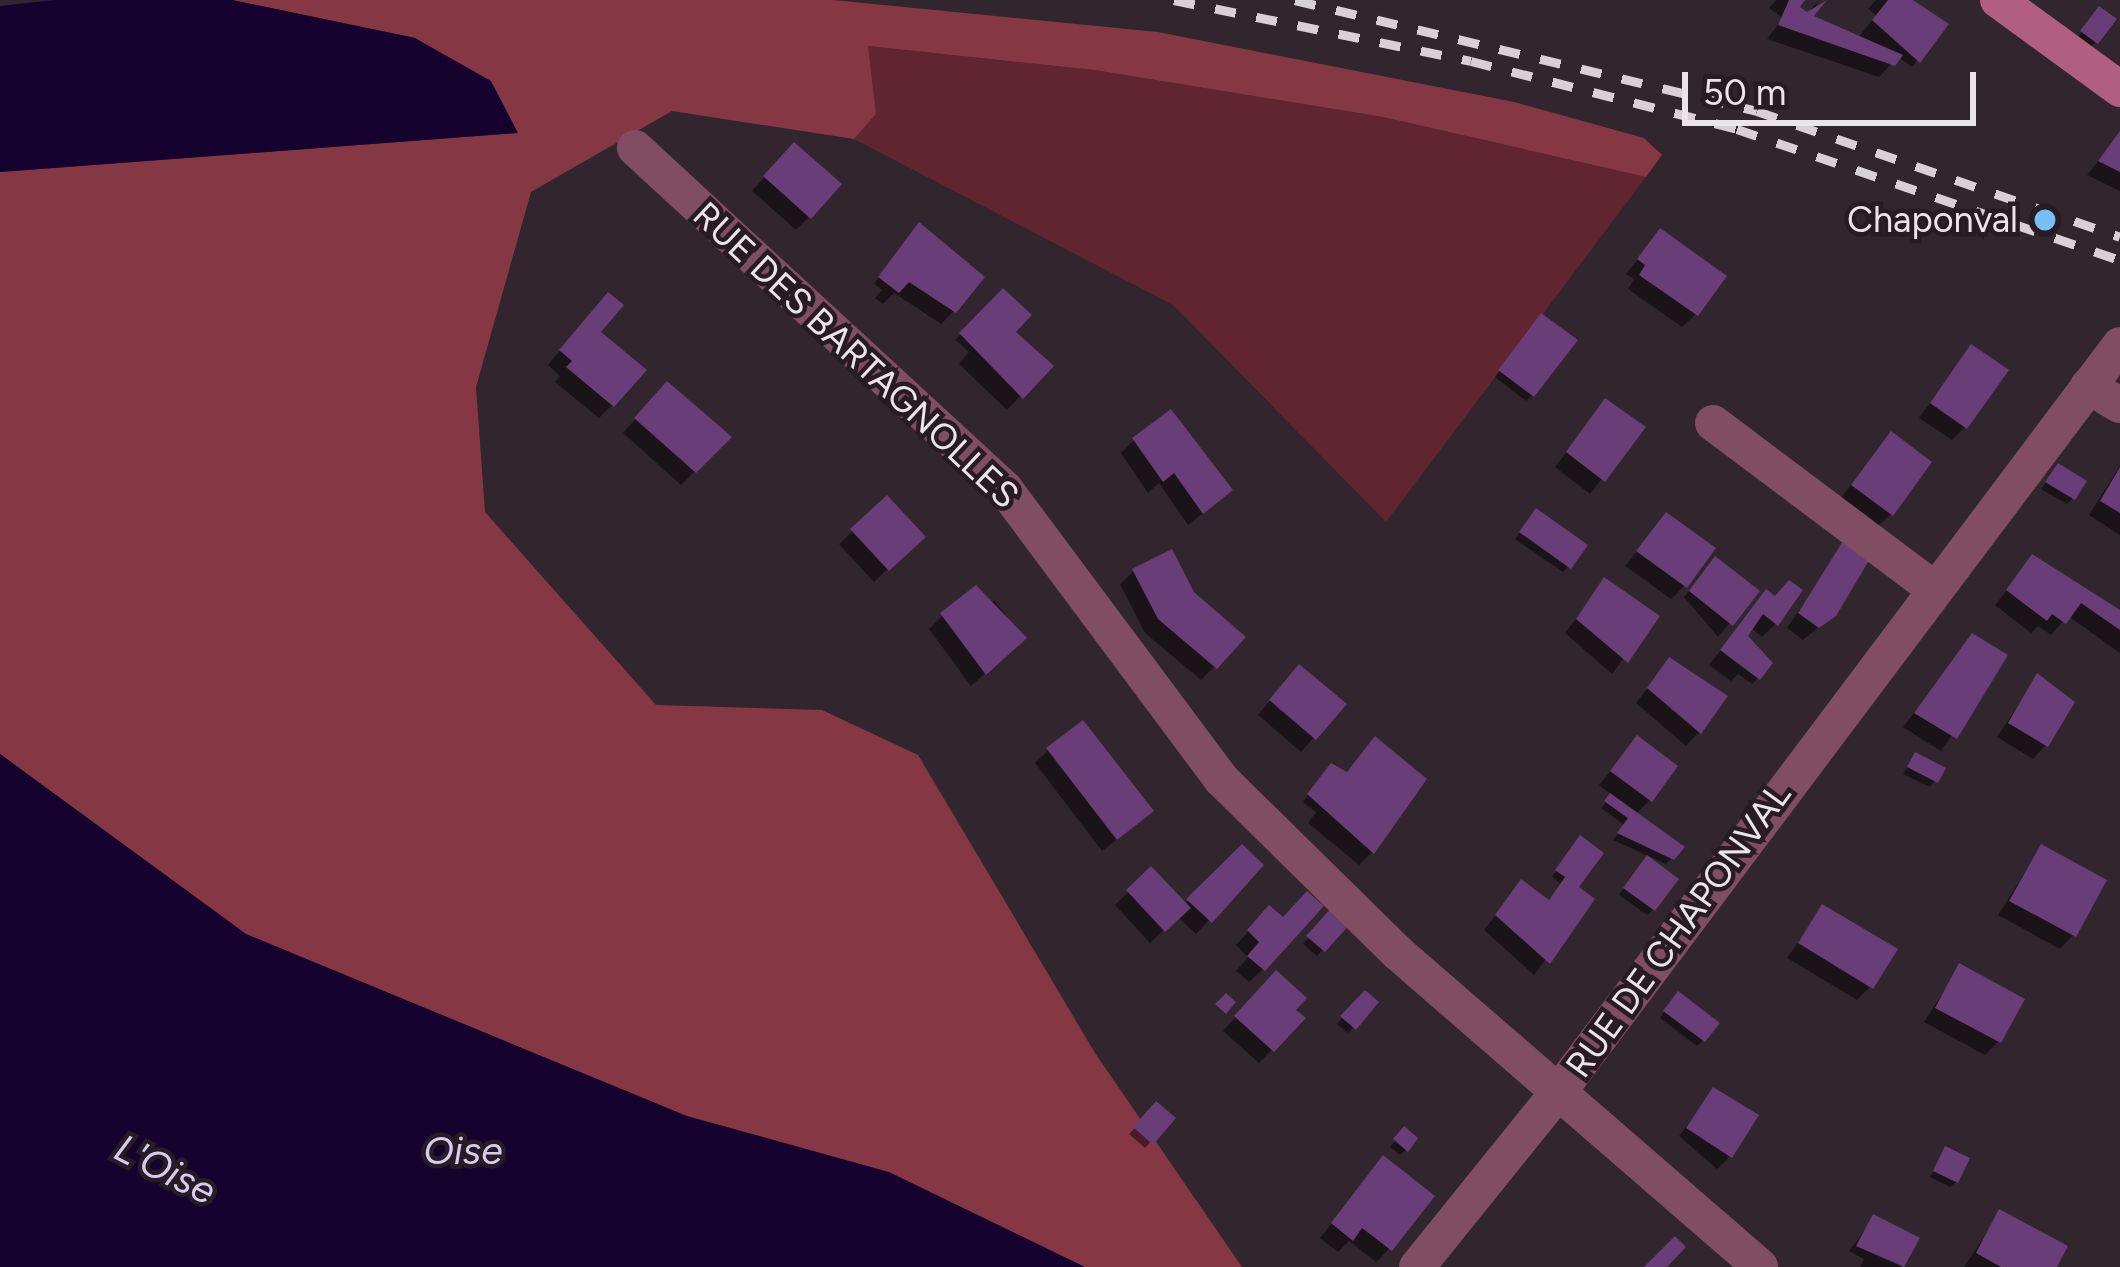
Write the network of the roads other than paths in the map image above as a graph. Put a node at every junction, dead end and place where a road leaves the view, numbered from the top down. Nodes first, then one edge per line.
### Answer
1 (1998, 0) edge
2 (2120, 89) edge
3 (635, 148) dead end
4 (2120, 345) edge
5 (2088, 386) junction
6 (2120, 405) edge
7 (1713, 423) dead end
8 (1934, 589) junction
9 (1560, 1090) junction
10 (1417, 1267) edge
11 (1760, 1267) edge

1 - 2 main road
3 - 9 street, RUE DES BARTAGNOLLES
4 - 5 street, RUE DE CHAPONVAL
5 - 6 street
5 - 8 street, RUE DE CHAPONVAL
7 - 8 street
8 - 9 street, RUE DE CHAPONVAL
9 - 10 street, RUE DE CHAPONVAL
9 - 11 street, RUE DES BARTAGNOLLES

